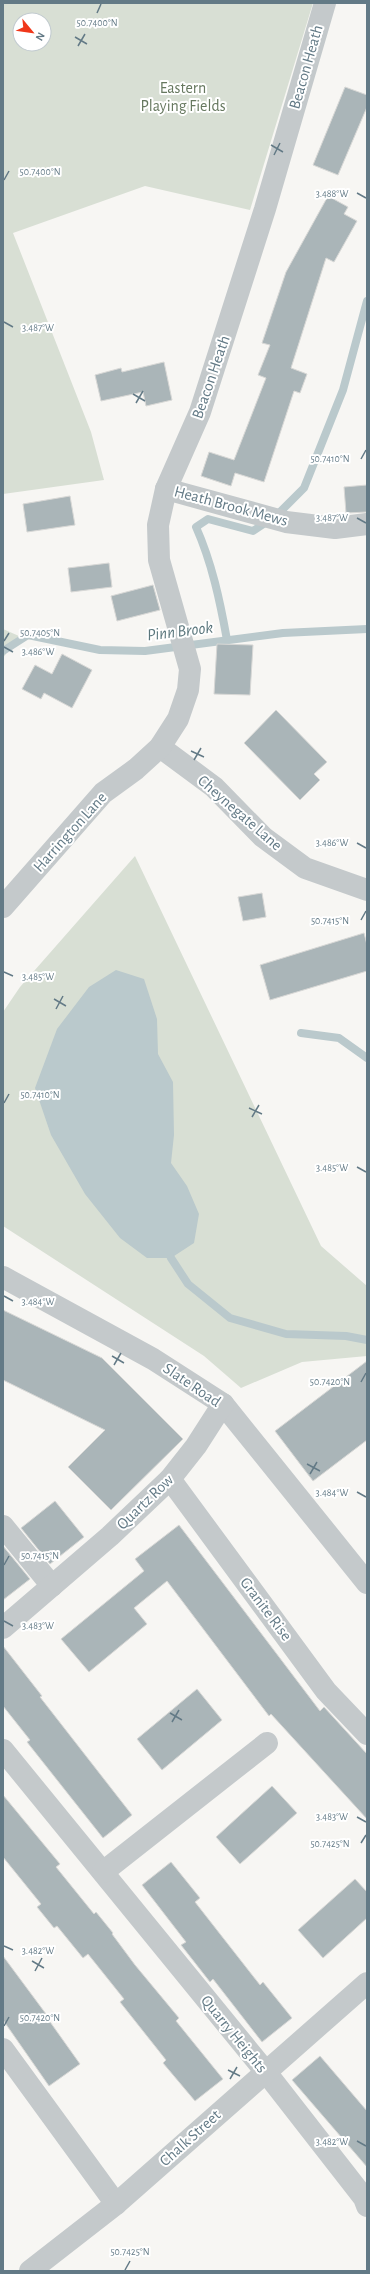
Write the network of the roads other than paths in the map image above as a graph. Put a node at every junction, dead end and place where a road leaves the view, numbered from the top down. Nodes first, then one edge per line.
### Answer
1 (325, 3) edge
2 (166, 489) junction
3 (367, 524) edge
4 (160, 747) junction
5 (367, 890) edge
6 (3, 907) edge
7 (3, 1277) edge
8 (223, 1404) junction
9 (170, 1479) junction
10 (3, 1526) edge
11 (367, 1583) edge
12 (52, 1586) junction
13 (3, 1628) edge
14 (367, 1734) edge
15 (267, 1743) dead end
16 (3, 1750) edge
17 (103, 1872) junction
18 (367, 1983) edge
19 (3, 2049) edge
20 (265, 2071) junction
21 (366, 2200) edge
22 (116, 2204) junction
23 (30, 2271) edge

1 - 2 street, Beacon Heath
2 - 3 street, Heath Brook Mews
2 - 4 street, Beacon Heath
4 - 5 street, Cheynegate Lane
4 - 6 street, Harrington Lane
7 - 8 street, Slate Road
8 - 9 street, Quartz Row
8 - 11 street, Slate Road
9 - 12 street, Quartz Row
9 - 14 street, Granite Rise
10 - 12 street
12 - 13 street, Quartz Row
15 - 17 street
16 - 17 street, Quarry Heights
17 - 20 street, Quarry Heights
18 - 20 street, Chalk Street
19 - 22 street
20 - 21 street, Quarry Heights
20 - 22 street, Chalk Street
22 - 23 street, Chalk Street

